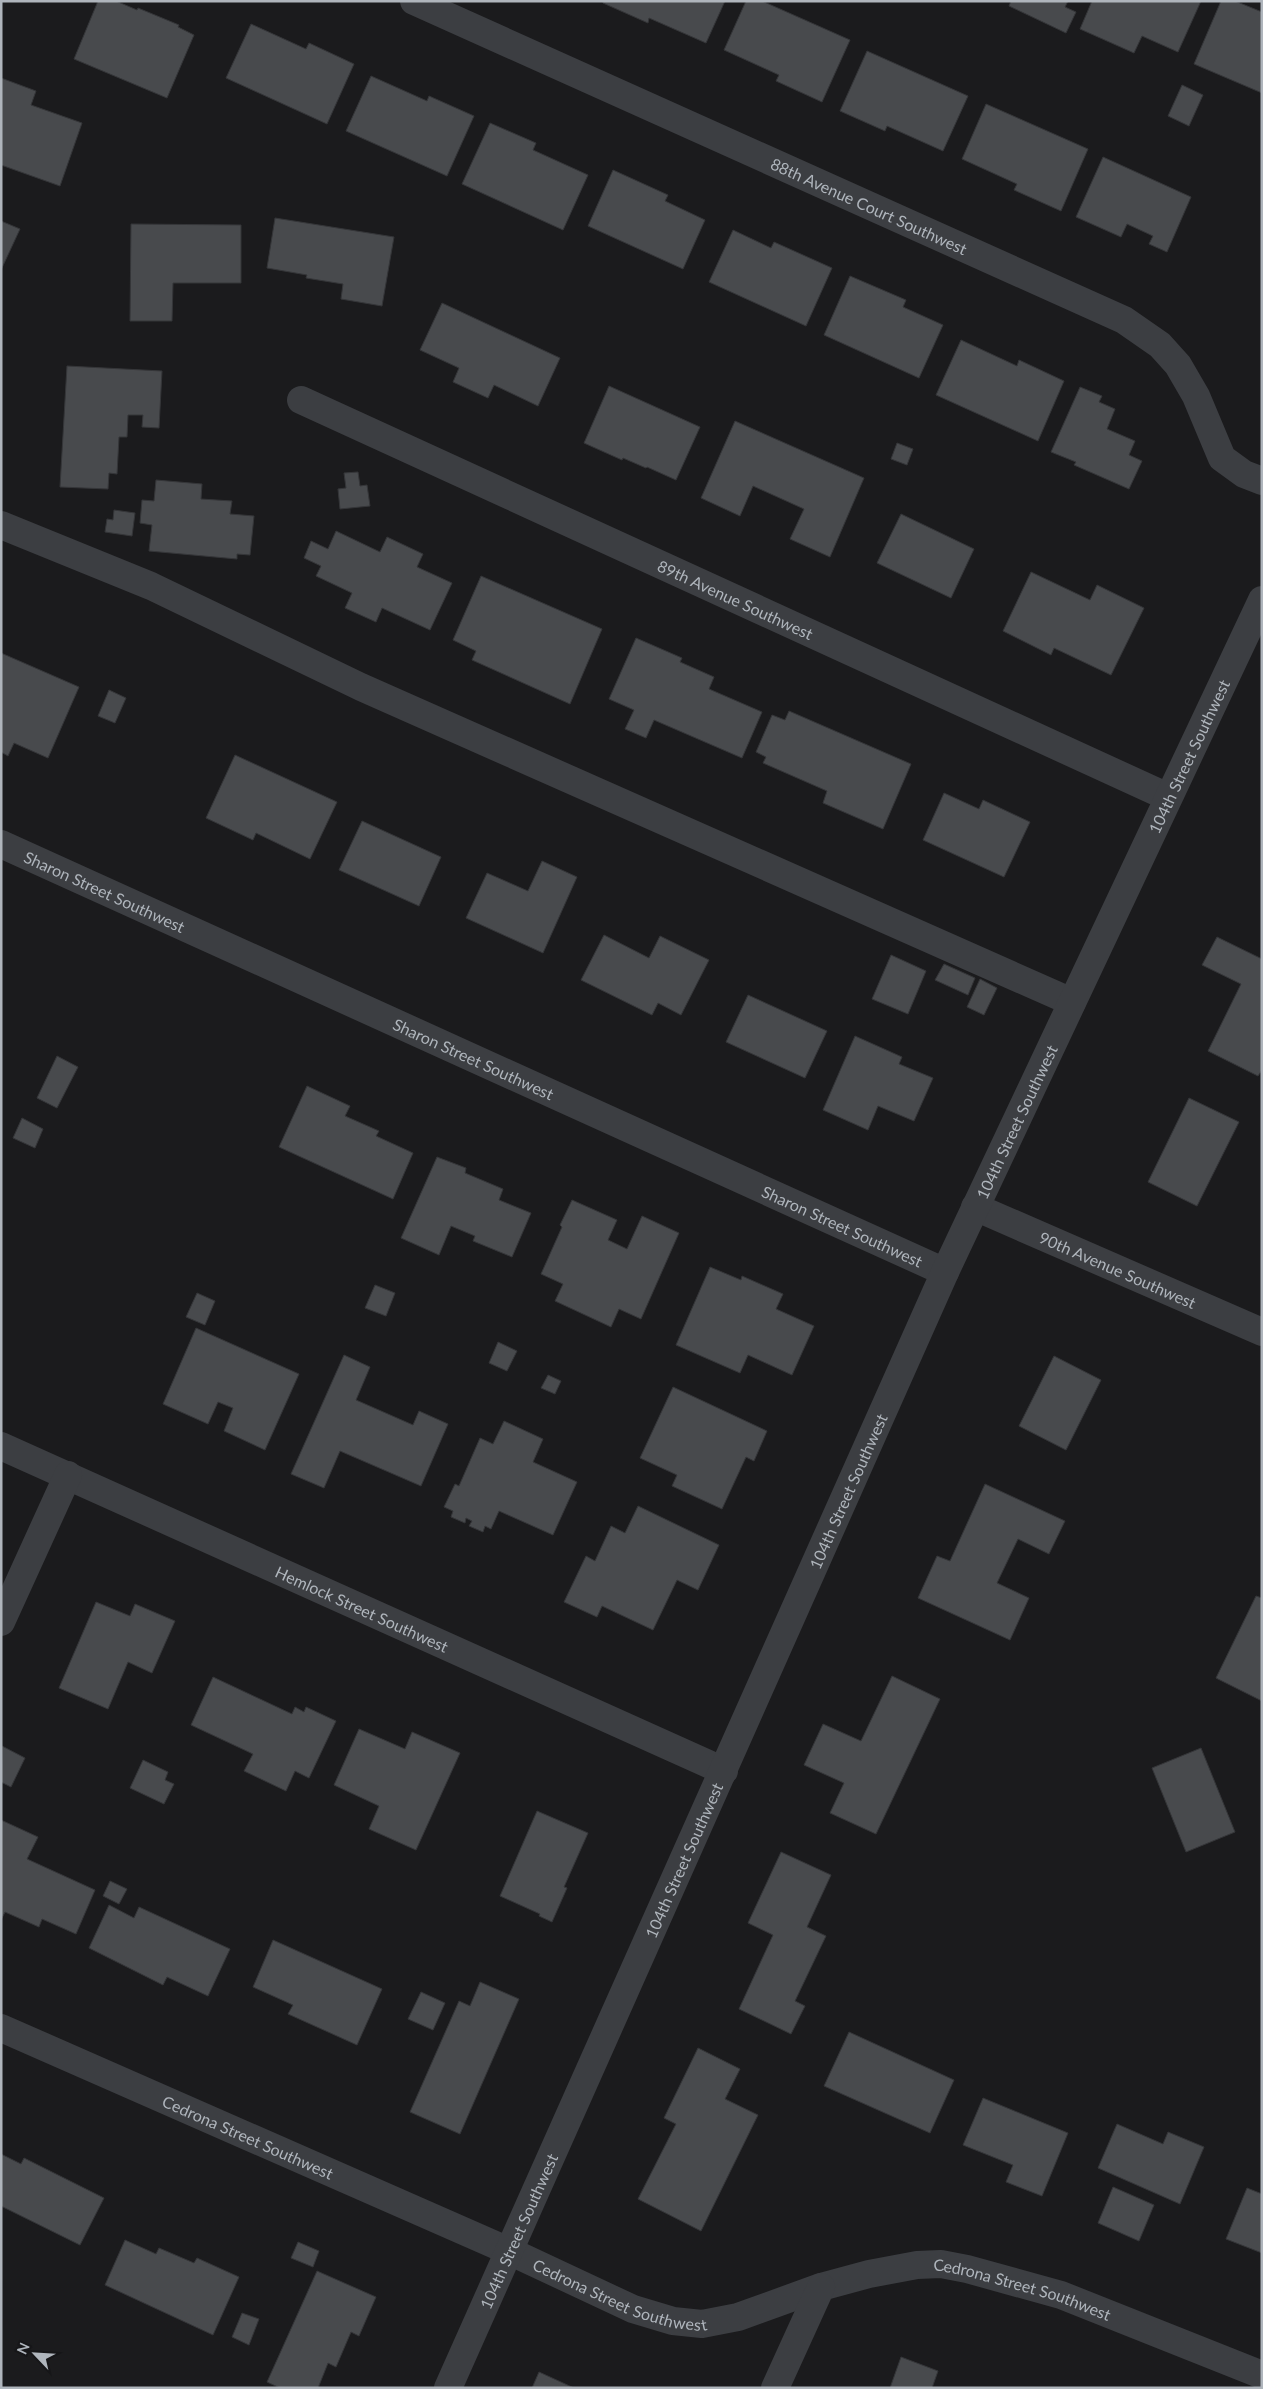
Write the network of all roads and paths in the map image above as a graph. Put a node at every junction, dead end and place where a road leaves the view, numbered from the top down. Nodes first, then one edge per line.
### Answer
1 (414, 1) edge
2 (301, 400) dead end
3 (1262, 482) edge
4 (1, 524) edge
5 (1262, 600) edge
6 (1168, 797) junction
7 (1, 844) edge
8 (1072, 1002) junction
9 (975, 1207) junction
10 (945, 1272) junction
11 (1262, 1332) edge
12 (1, 1446) edge
13 (68, 1475) junction
14 (1, 1622) edge
15 (724, 1771) junction
16 (1, 2028) edge
17 (509, 2251) junction
18 (821, 2287) junction
19 (1251, 2378) edge
20 (448, 2388) edge
21 (776, 2388) edge

1 - 3 street, 88th Avenue Court Southwest
2 - 6 street, 89th Avenue Southwest
4 - 8 street
5 - 6 street, 104th Street Southwest
6 - 8 street, 104th Street Southwest
7 - 10 street, Sharon Street Southwest
8 - 9 street, 104th Street Southwest
9 - 10 street, 104th Street Southwest
9 - 11 street, 90th Avenue Southwest
10 - 15 street, 104th Street Southwest
12 - 13 street, Hemlock Street Southwest
13 - 14 street
13 - 15 street, Hemlock Street Southwest
15 - 17 street, 104th Street Southwest
16 - 17 street, Cedrona Street Southwest
17 - 18 street, Cedrona Street Southwest
17 - 20 street, 104th Street Southwest
18 - 19 street, Cedrona Street Southwest
18 - 21 street

